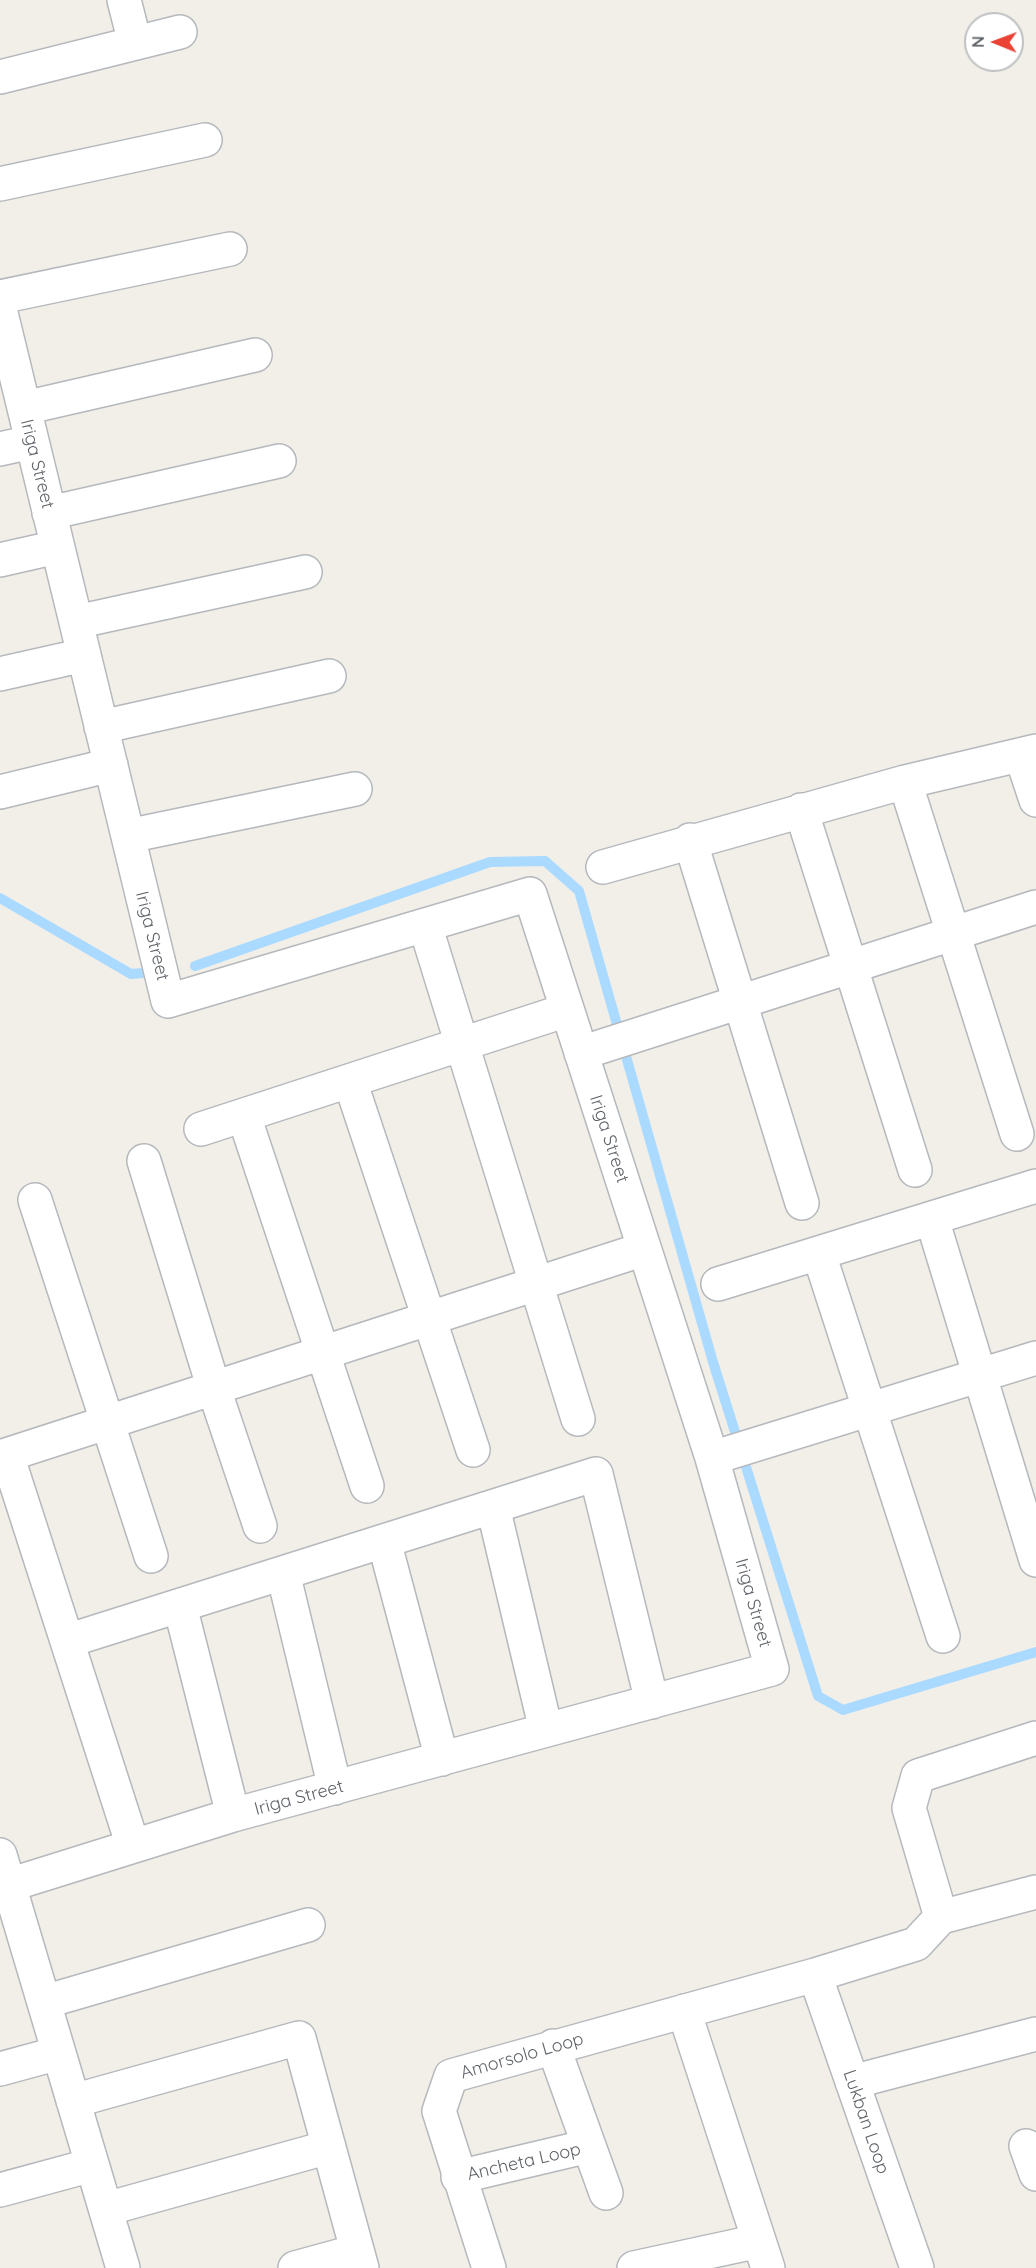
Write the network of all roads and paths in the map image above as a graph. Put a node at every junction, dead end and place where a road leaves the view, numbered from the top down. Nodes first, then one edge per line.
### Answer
1 (124, 0) edge
2 (180, 32) dead end
3 (135, 43) junction
4 (0, 76) edge
5 (205, 140) dead end
6 (0, 184) edge
7 (230, 249) dead end
8 (0, 297) edge
9 (2, 325) edge
10 (255, 355) dead end
11 (24, 408) junction
12 (32, 442) junction
13 (0, 449) edge
14 (279, 461) dead end
15 (50, 513) junction
16 (57, 547) junction
17 (0, 560) edge
18 (305, 572) dead end
19 (76, 622) junction
20 (84, 655) junction
21 (0, 674) edge
22 (328, 676) dead end
23 (101, 727) junction
24 (1029, 753) edge
25 (111, 765) junction
26 (905, 782) junction
27 (355, 789) dead end
28 (0, 792) edge
29 (1036, 800) edge
30 (801, 810) junction
31 (128, 836) junction
32 (690, 840) junction
33 (603, 867) dead end
34 (1036, 907) edge
35 (425, 925) junction
36 (953, 933) junction
37 (850, 966) junction
38 (740, 1002) junction
39 (567, 1010) junction
40 (462, 1044) junction
41 (581, 1053) junction
42 (350, 1081) junction
43 (244, 1116) junction
44 (201, 1129) dead end
45 (1017, 1134) dead end
46 (144, 1161) dead end
47 (915, 1170) dead end
48 (1036, 1187) edge
49 (35, 1200) dead end
50 (802, 1203) dead end
51 (932, 1219) junction
52 (644, 1249) junction
53 (819, 1254) junction
54 (718, 1284) dead end
55 (537, 1286) junction
56 (429, 1320) junction
57 (323, 1354) junction
58 (1036, 1358) edge
59 (980, 1375) junction
60 (214, 1389) junction
61 (870, 1409) junction
62 (578, 1419) dead end
63 (106, 1423) junction
64 (473, 1450) dead end
65 (4, 1456) edge
66 (712, 1458) junction
67 (367, 1486) dead end
68 (493, 1507) junction
69 (260, 1526) dead end
70 (384, 1541) junction
71 (151, 1556) dead end
72 (1036, 1560) edge
73 (283, 1573) junction
74 (180, 1606) junction
75 (943, 1636) dead end
76 (67, 1641) junction
77 (652, 1702) junction
78 (546, 1730) junction
79 (1036, 1738) edge
80 (442, 1759) junction
81 (335, 1788) junction
82 (233, 1815) junction
83 (133, 1846) junction
84 (4, 1870) edge
85 (1036, 1892) edge
86 (941, 1917) junction
87 (308, 1925) dead end
88 (12, 1941) edge
89 (814, 1975) junction
90 (44, 2002) junction
91 (684, 2011) junction
92 (1036, 2034) edge
93 (554, 2046) junction
94 (59, 2053) junction
95 (0, 2069) edge
96 (852, 2082) junction
97 (73, 2101) junction
98 (589, 2146) junction
99 (328, 2147) junction
100 (92, 2165) junction
101 (458, 2177) junction
102 (0, 2190) edge
103 (606, 2193) dead end
104 (105, 2209) junction
105 (764, 2254) edge
106 (359, 2259) edge
107 (123, 2268) edge
108 (294, 2268) edge
109 (489, 2268) edge
110 (634, 2268) edge
111 (917, 2268) edge

1 - 3 street
2 - 3 street
3 - 4 street
5 - 6 street
7 - 8 street
9 - 11 street, Iriga Street
10 - 11 street
11 - 12 street, Iriga Street
12 - 13 street
12 - 15 street, Iriga Street
14 - 15 street
15 - 16 street, Iriga Street
16 - 17 street
16 - 19 street, Iriga Street
18 - 19 street
19 - 20 street, Iriga Street
20 - 21 street
20 - 23 street, Iriga Street
22 - 23 street
23 - 25 street, Iriga Street
24 - 26 street
24 - 29 street
25 - 28 street
25 - 31 street, Iriga Street
26 - 30 street
26 - 36 street
27 - 31 street
30 - 32 street
30 - 37 street
31 - 35 street, Iriga Street
32 - 33 street
32 - 38 street
34 - 36 street
35 - 39 street, Iriga Street
35 - 40 street
36 - 37 street
36 - 45 street
37 - 38 street
37 - 47 street
38 - 41 street
38 - 50 street
39 - 40 street
39 - 41 street, Iriga Street
40 - 42 street
40 - 55 street
41 - 52 street, Iriga Street
42 - 43 street
42 - 56 street
43 - 44 street
43 - 57 street
46 - 60 street
48 - 51 street
49 - 63 street
51 - 53 street
51 - 59 street
52 - 55 street
52 - 66 street, Iriga Street
53 - 54 street
53 - 61 street
55 - 56 street
55 - 62 street
56 - 57 street
56 - 64 street
57 - 60 street
57 - 67 street
58 - 59 street
59 - 61 street
59 - 72 street
60 - 63 street
60 - 69 street
61 - 66 street
61 - 75 street
63 - 65 street
63 - 71 street
65 - 76 street
66 - 77 street, Iriga Street
68 - 70 street
68 - 77 street
68 - 78 street
70 - 73 street
70 - 80 street
73 - 74 street
73 - 81 street
74 - 76 street
74 - 82 street
76 - 83 street
77 - 78 street, Iriga Street
78 - 80 street, Iriga Street
79 - 86 street
80 - 81 street, Iriga Street
81 - 82 street, Iriga Street
82 - 83 street, Iriga Street
83 - 84 street, Iriga Street
84 - 88 street
85 - 86 street
86 - 89 street, Amorsolo Loop
87 - 90 street
88 - 90 street
89 - 91 street, Amorsolo Loop
89 - 96 street, Lukban Loop
90 - 94 street
91 - 93 street, Amorsolo Loop
91 - 105 street
92 - 96 street
93 - 98 street
93 - 101 street, Amorsolo Loop
94 - 95 street
94 - 97 street
96 - 111 street, Lukban Loop
97 - 99 street
97 - 100 street
98 - 101 street, Ancheta Loop
98 - 103 street
99 - 104 street
99 - 106 street
100 - 102 street
100 - 104 street
101 - 109 street, Amorsolo Loop
104 - 107 street
105 - 110 street
106 - 108 street

